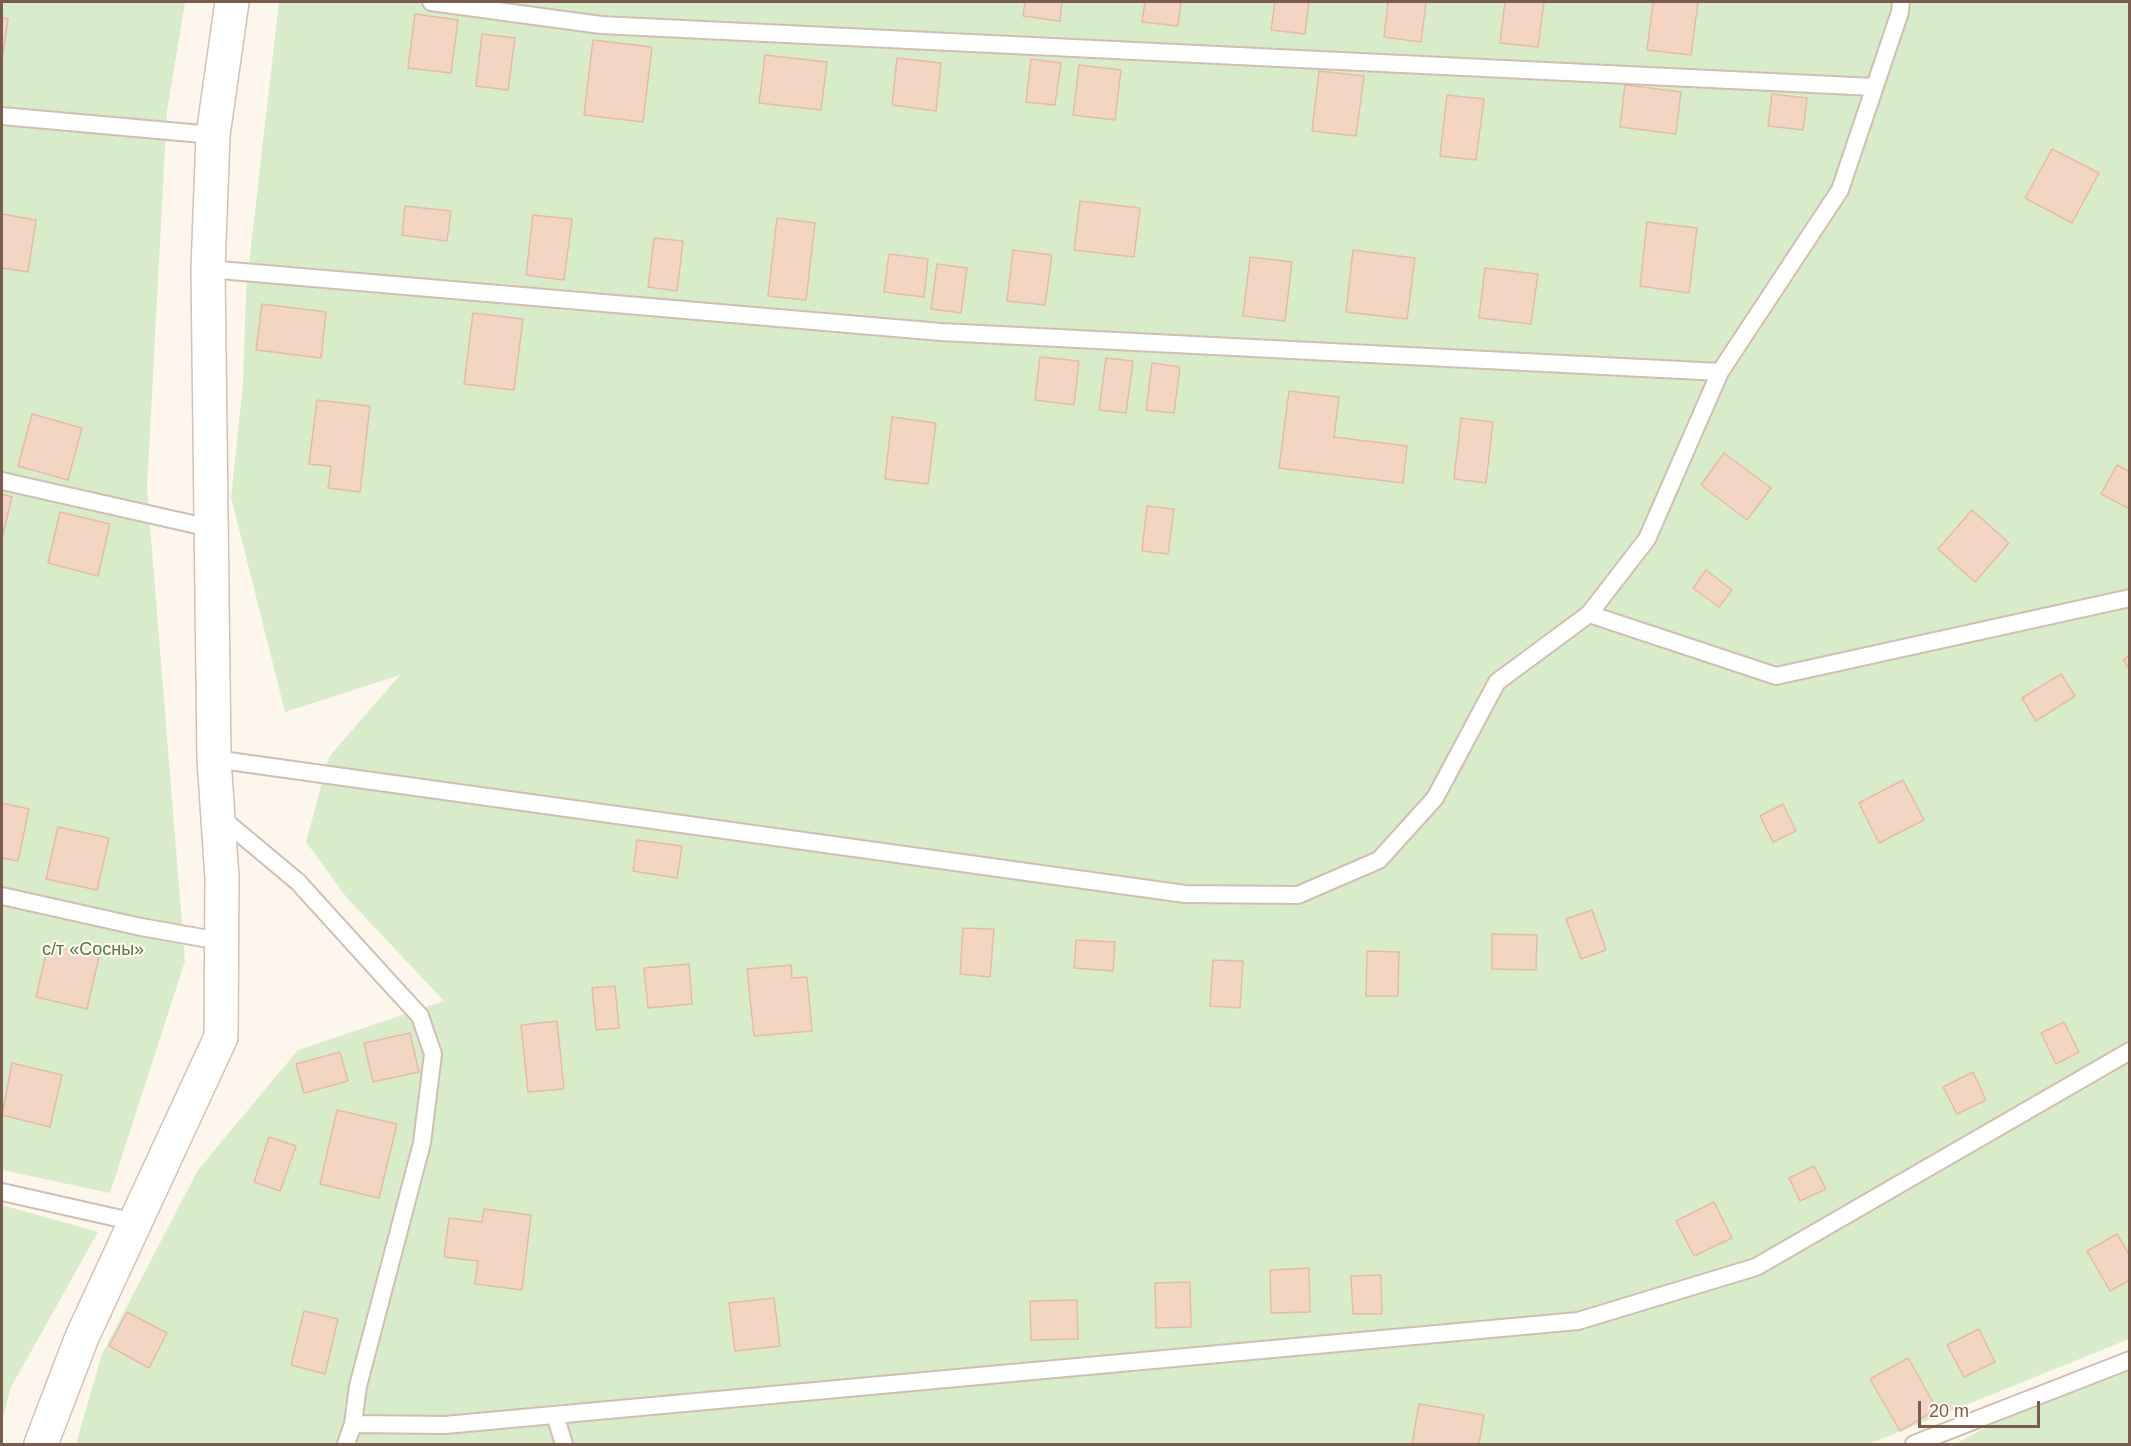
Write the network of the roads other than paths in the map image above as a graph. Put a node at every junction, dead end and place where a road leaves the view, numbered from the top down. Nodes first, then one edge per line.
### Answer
1 (232, 2) edge
2 (432, 2) edge
3 (1900, 2) edge
4 (1874, 87) junction
5 (2, 116) edge
6 (213, 135) junction
7 (208, 269) junction
8 (1720, 372) junction
9 (2, 481) edge
10 (210, 528) junction
11 (2130, 598) edge
12 (1589, 614) junction
13 (214, 759) junction
14 (219, 816) junction
15 (2, 896) edge
16 (220, 941) junction
17 (2130, 1050) edge
18 (2, 1192) edge
19 (135, 1222) junction
20 (2130, 1360) edge
21 (555, 1415) junction
22 (353, 1424) junction
23 (41, 1444) edge
24 (346, 1444) edge
25 (564, 1444) edge
26 (1914, 1444) edge

1 - 6 main road
2 - 4 lane
3 - 4 lane
4 - 8 lane
5 - 6 lane
6 - 7 main road
7 - 8 lane
7 - 10 main road
8 - 12 lane
9 - 10 lane
10 - 13 main road
11 - 12 lane
12 - 13 lane
13 - 14 main road
14 - 16 main road
14 - 22 lane
15 - 16 lane
16 - 19 main road
17 - 21 lane
18 - 19 lane
19 - 23 main road
20 - 26 lane
21 - 22 lane
21 - 25 lane
22 - 24 lane

